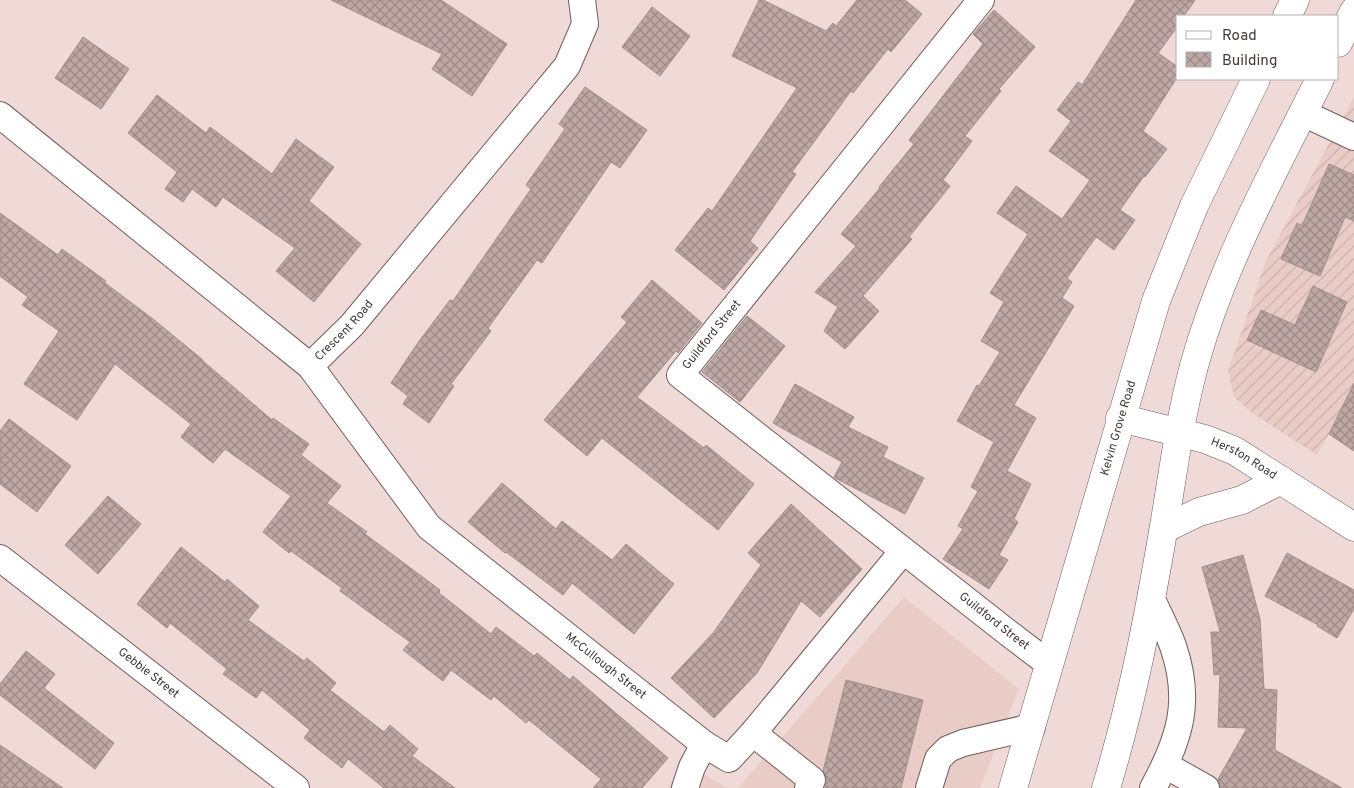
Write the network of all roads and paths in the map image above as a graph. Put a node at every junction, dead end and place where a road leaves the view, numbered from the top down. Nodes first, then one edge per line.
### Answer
1 (582, 0) edge
2 (982, 0) edge
3 (1295, 0) edge
4 (1354, 11) edge
5 (1288, 15) edge
6 (1339, 41) edge
7 (1256, 80) edge
8 (1320, 80) edge
9 (1303, 113) junction
10 (0, 115) edge
11 (1354, 137) edge
12 (310, 366) junction
13 (1120, 418) junction
14 (1180, 433) junction
15 (1281, 480) junction
16 (1354, 527) edge
17 (1164, 529) junction
18 (903, 551) junction
19 (0, 558) edge
20 (1151, 597) junction
21 (1050, 664) junction
22 (1032, 727) junction
23 (753, 733) junction
24 (704, 744) junction
25 (1165, 765) junction
26 (296, 788) edge
27 (685, 788) edge
28 (808, 788) edge
29 (929, 788) edge
30 (1013, 788) edge
31 (1106, 788) edge
32 (1153, 788) edge
33 (1206, 788) edge

1 - 12 street, Crescent Road
2 - 18 street, Guildford Street
3 - 5 main road
4 - 6 main road
7 - 13 main road, Kelvin Grove Road
8 - 9 main road
9 - 11 street
9 - 14 main road
10 - 12 street, Crescent Road
12 - 24 street, McCullough Street
13 - 14 main road, Herston Road
13 - 21 main road, Kelvin Grove Road
14 - 15 main road, Herston Road
14 - 17 main road
15 - 16 main road, Herston Road
15 - 17 main road
17 - 20 main road
18 - 21 street, Guildford Street
18 - 23 street, McCullough Street
19 - 26 street, Gebbie Street
20 - 25 street
20 - 31 main road
21 - 22 main road, Kelvin Grove Road
22 - 29 street
22 - 30 main road, Kelvin Grove Road
23 - 24 street, McCullough Street
23 - 28 street
24 - 27 street
25 - 32 street
25 - 33 street

